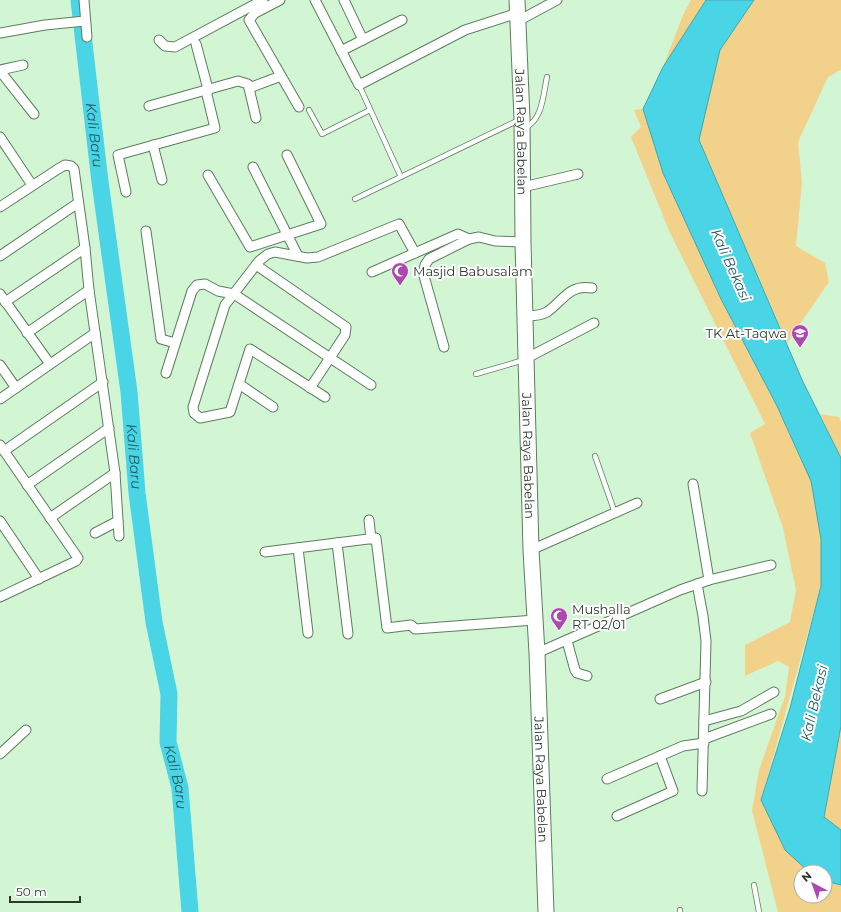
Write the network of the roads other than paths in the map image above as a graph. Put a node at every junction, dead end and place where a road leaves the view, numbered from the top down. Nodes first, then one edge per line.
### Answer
1 (84, 0) edge
2 (263, 0) edge
3 (280, 0) edge
4 (314, 0) edge
5 (344, 0) edge
6 (557, 0) edge
7 (517, 12) edge
8 (402, 20) dead end
9 (83, 21) junction
10 (0, 33) edge
11 (87, 37) dead end
12 (159, 40) dead end
13 (363, 40) junction
14 (196, 44) dead end
15 (341, 51) junction
16 (23, 65) dead end
17 (0, 71) edge
18 (281, 76) junction
19 (546, 77) dead end
20 (359, 85) junction
21 (249, 88) junction
22 (208, 90) junction
23 (149, 106) dead end
24 (299, 107) dead end
25 (309, 110) dead end
26 (370, 110) junction
27 (34, 114) dead end
28 (256, 118) dead end
29 (522, 124) junction
30 (0, 137) edge
31 (153, 145) junction
32 (286, 155) dead end
33 (253, 167) dead end
34 (578, 174) dead end
35 (208, 175) dead end
36 (401, 176) junction
37 (162, 180) dead end
38 (32, 185) junction
39 (523, 187) junction
40 (126, 192) dead end
41 (355, 199) dead end
42 (78, 203) junction
43 (0, 207) edge
44 (146, 231) dead end
45 (287, 235) junction
46 (469, 239) junction
47 (523, 242) junction
48 (85, 248) junction
49 (416, 253) junction
50 (0, 256) edge
51 (298, 256) junction
52 (256, 265) junction
53 (372, 272) dead end
54 (592, 288) dead end
55 (89, 290) junction
56 (0, 294) edge
57 (234, 294) junction
58 (5, 302) junction
59 (525, 316) junction
60 (594, 323) dead end
61 (27, 333) junction
62 (94, 334) junction
63 (175, 343) junction
64 (444, 347) dead end
65 (330, 357) junction
66 (527, 358) junction
67 (50, 364) junction
68 (0, 365) edge
69 (166, 373) dead end
70 (476, 374) dead end
71 (103, 382) junction
72 (239, 384) junction
73 (371, 385) dead end
74 (16, 388) junction
75 (310, 388) junction
76 (324, 397) dead end
77 (0, 399) edge
78 (273, 407) dead end
79 (109, 428) junction
80 (2, 448) edge
81 (595, 456) dead end
82 (115, 473) junction
83 (693, 484) dead end
84 (27, 485) junction
85 (637, 503) dead end
86 (615, 513) junction
87 (50, 518) junction
88 (368, 520) dead end
89 (0, 521) edge
90 (118, 521) junction
91 (95, 533) dead end
92 (119, 536) dead end
93 (371, 539) junction
94 (337, 543) junction
95 (298, 548) junction
96 (531, 550) junction
97 (265, 552) dead end
98 (771, 565) dead end
99 (39, 579) junction
100 (709, 580) junction
101 (697, 584) junction
102 (0, 597) edge
103 (535, 620) junction
104 (308, 633) dead end
105 (348, 634) dead end
106 (567, 641) junction
107 (537, 653) junction
108 (587, 676) dead end
109 (706, 682) junction
110 (774, 692) dead end
111 (660, 699) dead end
112 (771, 714) dead end
113 (704, 721) junction
114 (26, 730) dead end
115 (704, 741) junction
116 (0, 754) edge
117 (660, 756) junction
118 (607, 779) dead end
119 (702, 791) dead end
120 (617, 816) dead end
121 (754, 885) dead end
122 (546, 912) edge
123 (759, 912) edge

1 - 9 street
2 - 12 street
3 - 18 street
4 - 15 street
5 - 13 street
6 - 7 street
7 - 20 street
7 - 29 main road, Jalan Raya Babelan
8 - 13 street
9 - 10 street
9 - 11 street
13 - 15 street
14 - 22 street
15 - 20 street
16 - 17 street
17 - 27 street
18 - 21 street
18 - 24 street
19 - 29 lane
20 - 26 lane
21 - 22 street
21 - 28 street
22 - 23 street
22 - 31 street
25 - 26 lane
26 - 36 lane
29 - 36 lane
29 - 39 main road, Jalan Raya Babelan
30 - 38 street
31 - 37 street
31 - 40 street
32 - 45 street
33 - 45 street
34 - 39 street
35 - 45 street
36 - 41 lane
38 - 42 street
38 - 43 street
39 - 47 main road, Jalan Raya Babelan
42 - 48 street
42 - 50 street
44 - 63 street
45 - 51 street
46 - 47 street
46 - 49 street
46 - 64 street
47 - 59 main road, Jalan Raya Babelan
48 - 55 street
48 - 58 street
49 - 51 street
49 - 53 street
51 - 52 street
52 - 57 street
52 - 65 street
54 - 59 street
55 - 61 street
55 - 62 street
56 - 58 street
57 - 63 street
57 - 65 street
57 - 72 street
58 - 61 street
59 - 66 main road, Jalan Raya Babelan
60 - 66 street
61 - 67 street
62 - 67 street
62 - 71 street
63 - 69 street
65 - 73 street
65 - 75 street
66 - 70 lane
66 - 96 main road, Jalan Raya Babelan
67 - 74 street
68 - 74 street
71 - 79 street
71 - 80 street
72 - 75 street
72 - 78 street
74 - 77 street
75 - 76 street
79 - 82 street
79 - 84 street
80 - 84 street
81 - 86 lane
82 - 87 street
82 - 90 street
83 - 100 street
84 - 87 street
85 - 86 street
86 - 96 street
87 - 99 street
88 - 93 street
89 - 99 street
90 - 91 street
90 - 92 street
93 - 94 street
93 - 103 street
94 - 95 street
94 - 105 street
95 - 97 street
95 - 104 street
96 - 103 main road, Jalan Raya Babelan
98 - 100 street
99 - 102 street
100 - 101 street
101 - 106 street
101 - 109 street
103 - 107 main road, Jalan Raya Babelan
106 - 107 street
106 - 108 street
107 - 122 main road, Jalan Raya Babelan
109 - 111 street
109 - 113 street
110 - 113 street
112 - 115 street
113 - 115 street
114 - 116 street
115 - 117 street
115 - 119 street
117 - 118 street
117 - 120 street
121 - 123 lane

